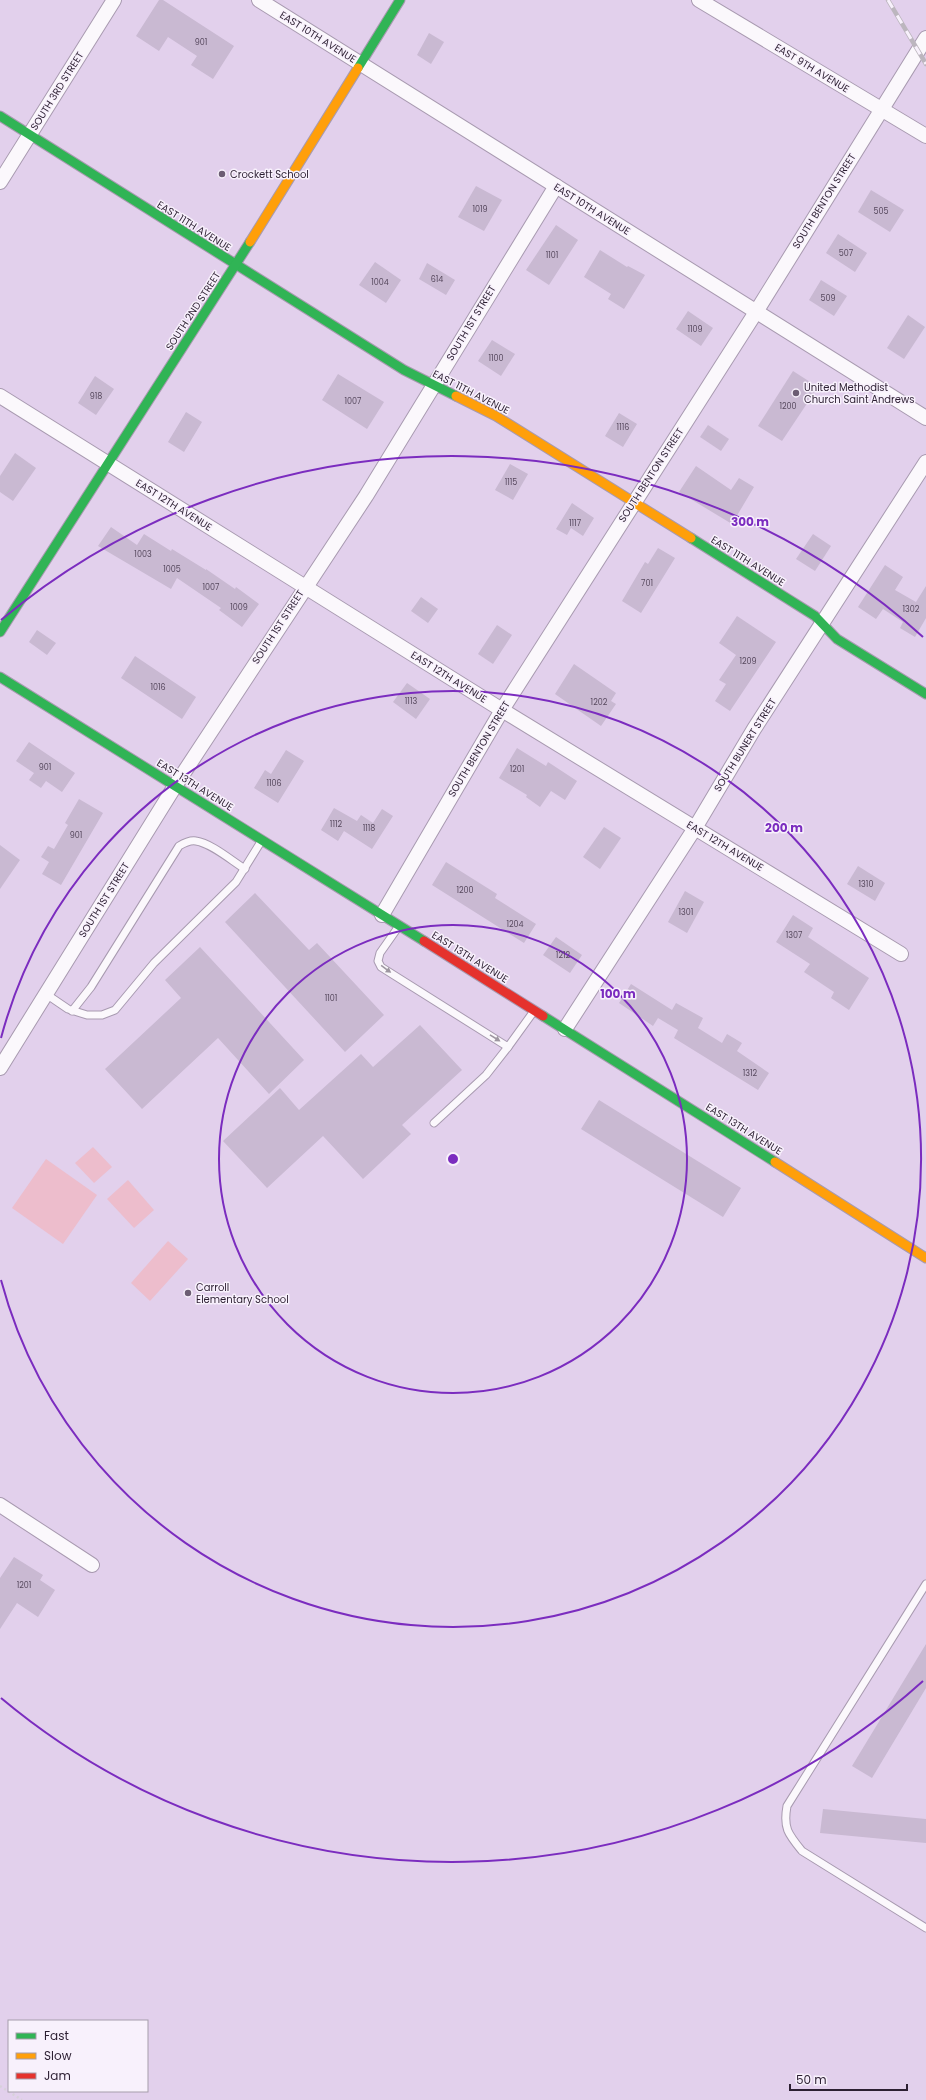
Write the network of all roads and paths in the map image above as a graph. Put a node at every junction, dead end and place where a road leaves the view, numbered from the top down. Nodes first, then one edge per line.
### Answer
1 (114, 0) edge
2 (259, 0) edge
3 (400, 0) edge
4 (699, 0) edge
5 (926, 38) edge
6 (361, 64) junction
7 (881, 110) junction
8 (0, 116) edge
9 (29, 135) junction
10 (926, 136) edge
11 (0, 182) edge
12 (556, 186) junction
13 (236, 265) junction
14 (756, 312) junction
15 (434, 385) junction
16 (0, 396) edge
17 (926, 418) edge
18 (926, 462) edge
19 (108, 464) junction
20 (633, 502) junction
21 (305, 586) junction
22 (822, 624) junction
23 (0, 632) edge
24 (0, 677) edge
25 (926, 694) edge
26 (502, 710) junction
27 (175, 786) junction
28 (695, 828) junction
29 (262, 840) junction
30 (245, 869) junction
31 (382, 915) junction
32 (399, 926) junction
33 (901, 954) dead end
34 (46, 994) junction
35 (534, 1010) junction
36 (72, 1011) junction
37 (565, 1029) junction
38 (508, 1047) junction
39 (0, 1068) edge
40 (434, 1123) dead end
41 (926, 1258) edge
42 (0, 1506) edge
43 (92, 1565) dead end
44 (926, 1584) edge
45 (926, 1928) edge
46 (9, 2092) edge
47 (22, 2100) edge

1 - 9 street, SOUTH 3RD STREET
2 - 6 street, EAST 10TH AVENUE
3 - 6 street, SOUTH 2ND STREET
4 - 7 street, EAST 9TH AVENUE
5 - 7 street, SOUTH BENTON STREET
6 - 12 street, EAST 10TH AVENUE
6 - 13 street, SOUTH 2ND STREET
7 - 10 street, EAST 9TH AVENUE
7 - 14 street, SOUTH BENTON STREET
8 - 9 street, EAST 11TH AVENUE
9 - 11 street, SOUTH 3RD STREET
9 - 13 street, EAST 11TH AVENUE
12 - 14 street, EAST 10TH AVENUE
12 - 15 street, SOUTH 1ST STREET
13 - 15 street, EAST 11TH AVENUE
13 - 19 street, SOUTH 2ND STREET
14 - 17 street, EAST 10TH AVENUE
14 - 20 street, SOUTH BENTON STREET
15 - 20 street, EAST 11TH AVENUE
15 - 21 street, SOUTH 1ST STREET
16 - 19 street, EAST 12TH AVENUE
18 - 22 street, SOUTH BUNERT STREET
19 - 21 street, EAST 12TH AVENUE
19 - 23 street, SOUTH 2ND STREET
20 - 22 street, EAST 11TH AVENUE
20 - 26 street, SOUTH BENTON STREET
21 - 26 street, EAST 12TH AVENUE
21 - 27 street, SOUTH 1ST STREET
22 - 25 street, EAST 11TH AVENUE
22 - 28 street, SOUTH BUNERT STREET
24 - 27 street, EAST 13TH AVENUE
26 - 28 street, EAST 12TH AVENUE
26 - 31 street, SOUTH BENTON STREET
27 - 29 street, EAST 13TH AVENUE
27 - 34 street, SOUTH 1ST STREET
28 - 33 street, EAST 12TH AVENUE
28 - 37 street, SOUTH BUNERT STREET
29 - 30 lane
29 - 31 street, EAST 13TH AVENUE
30 - 36 lane
30 - 36 lane
31 - 32 street, EAST 13TH AVENUE
32 - 35 street, EAST 13TH AVENUE
32 -> 38 lane
34 - 36 lane
34 - 39 street, SOUTH 1ST STREET
35 - 37 street, EAST 13TH AVENUE
35 - 38 lane
37 - 41 street, EAST 13TH AVENUE
38 - 40 lane
42 - 43 street
44 - 45 lane
46 - 47 path

